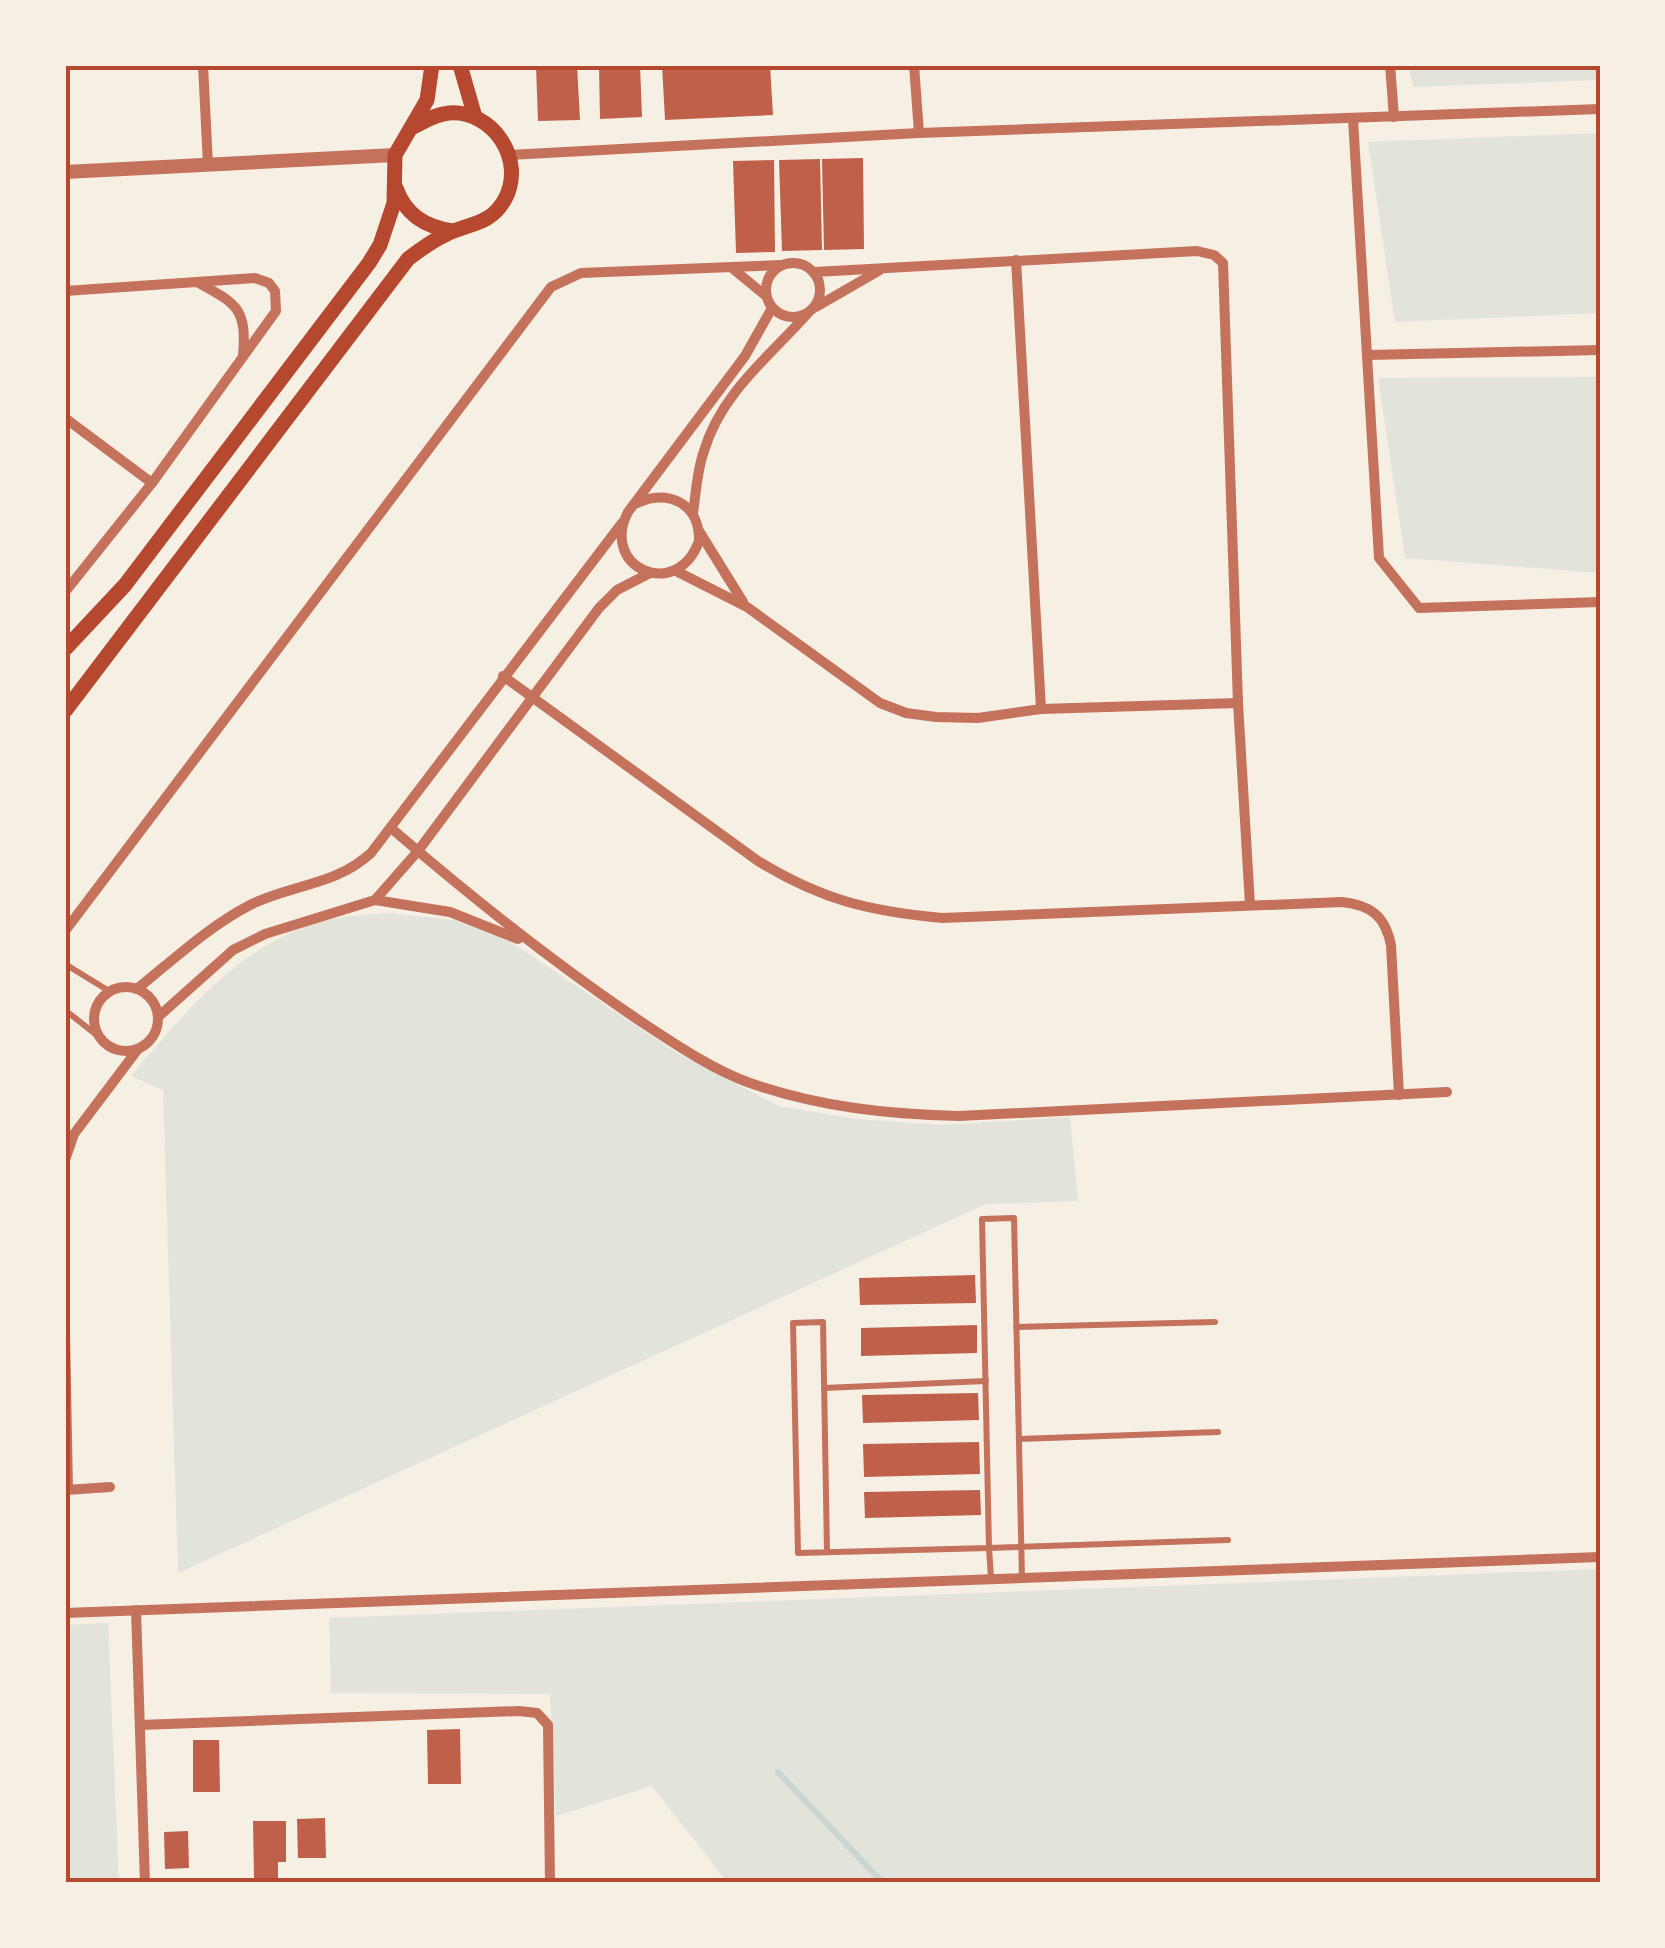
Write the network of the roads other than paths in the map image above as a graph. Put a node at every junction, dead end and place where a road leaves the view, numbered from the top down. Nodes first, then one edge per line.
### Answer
1 (203, 65) edge
2 (432, 65) edge
3 (460, 65) edge
4 (914, 65) edge
5 (1390, 65) edge
6 (1600, 109) edge
7 (475, 117) junction
8 (1394, 117) junction
9 (1353, 118) junction
10 (414, 127) junction
11 (919, 133) junction
12 (395, 155) junction
13 (509, 155) junction
14 (208, 164) junction
15 (65, 172) edge
16 (394, 182) junction
17 (452, 231) junction
18 (1016, 260) junction
19 (782, 264) junction
20 (732, 267) junction
21 (885, 267) junction
22 (815, 272) junction
23 (196, 282) junction
24 (65, 291) edge
25 (766, 296) junction
26 (772, 308) junction
27 (811, 311) junction
28 (1600, 350) edge
29 (1367, 355) junction
30 (242, 357) junction
31 (65, 418) edge
32 (152, 482) junction
33 (637, 503) junction
34 (693, 513) junction
35 (622, 523) junction
36 (699, 531) junction
37 (676, 571) junction
38 (650, 572) junction
39 (65, 592) edge
40 (1600, 602) edge
41 (747, 606) junction
42 (65, 649) edge
43 (503, 676) junction
44 (532, 696) junction
45 (1238, 702) junction
46 (65, 710) edge
47 (1041, 710) junction
48 (391, 828) junction
49 (418, 851) junction
50 (375, 900) junction
51 (1250, 905) junction
52 (65, 931) edge
53 (532, 945) junction
54 (65, 964) edge
55 (137, 989) junction
56 (109, 992) junction
57 (65, 1010) edge
58 (158, 1017) junction
59 (99, 1038) junction
60 (138, 1048) junction
61 (1447, 1092) dead end
62 (1400, 1094) junction
63 (65, 1160) edge
64 (1216, 1322) dead end
65 (1016, 1327) junction
66 (65, 1331) edge
67 (986, 1381) junction
68 (824, 1388) junction
69 (1218, 1432) dead end
70 (1019, 1439) junction
71 (110, 1487) dead end
72 (66, 1490) edge
73 (1228, 1540) dead end
74 (1021, 1547) junction
75 (990, 1548) junction
76 (826, 1552) junction
77 (1600, 1558) edge
78 (1022, 1578) junction
79 (991, 1580) junction
80 (136, 1610) junction
81 (65, 1614) edge
82 (140, 1725) junction
83 (146, 1883) edge
84 (550, 1883) edge

1 - 14 street
2 - 10 main road
3 - 7 main road
4 - 11 street
5 - 8 street
6 - 8 street
7 - 10 main road
7 - 13 main road
8 - 9 street
9 - 11 street
9 - 29 street
10 - 12 main road
11 - 13 street
12 - 14 street
12 - 16 main road
13 - 17 main road
14 - 15 street
16 - 17 main road
16 - 42 main road
17 - 46 main road
18 - 21 street
18 - 45 street
18 - 47 street
19 - 20 street
19 - 22 street
19 - 25 street
20 - 25 street
20 - 52 street
21 - 22 street
21 - 27 street
22 - 27 street
23 - 24 street
23 - 30 street
23 - 30 street
25 - 26 street
26 - 27 street
26 - 33 street
27 - 34 street
28 - 29 street
29 - 40 street
30 - 32 street
31 - 32 street
32 - 39 street
33 - 34 street
33 - 35 street
34 - 36 street
35 - 38 street
35 - 43 street
36 - 37 street
36 - 41 street
37 - 38 street
37 - 41 street
38 - 44 street
41 - 47 street
43 - 44 street
43 - 48 street
44 - 49 street
44 - 51 street
45 - 47 street
45 - 51 street
48 - 49 street
48 - 55 street
49 - 50 street
49 - 53 street
50 - 53 street
50 - 58 street
51 - 62 street
53 - 62 street
54 - 56 lane
55 - 56 street
55 - 58 street
56 - 59 street
57 - 59 lane
58 - 60 street
59 - 60 street
60 - 63 street
61 - 62 street
64 - 65 lane
65 - 67 lane
65 - 70 lane
66 - 72 street
67 - 68 lane
67 - 75 lane
68 - 76 lane
68 - 76 lane
69 - 70 lane
70 - 74 lane
71 - 72 street
73 - 74 lane
74 - 75 lane
74 - 78 lane
75 - 76 lane
75 - 79 lane
77 - 78 street
78 - 79 street
79 - 80 street
80 - 81 street
80 - 82 street
82 - 83 street
82 - 84 street

